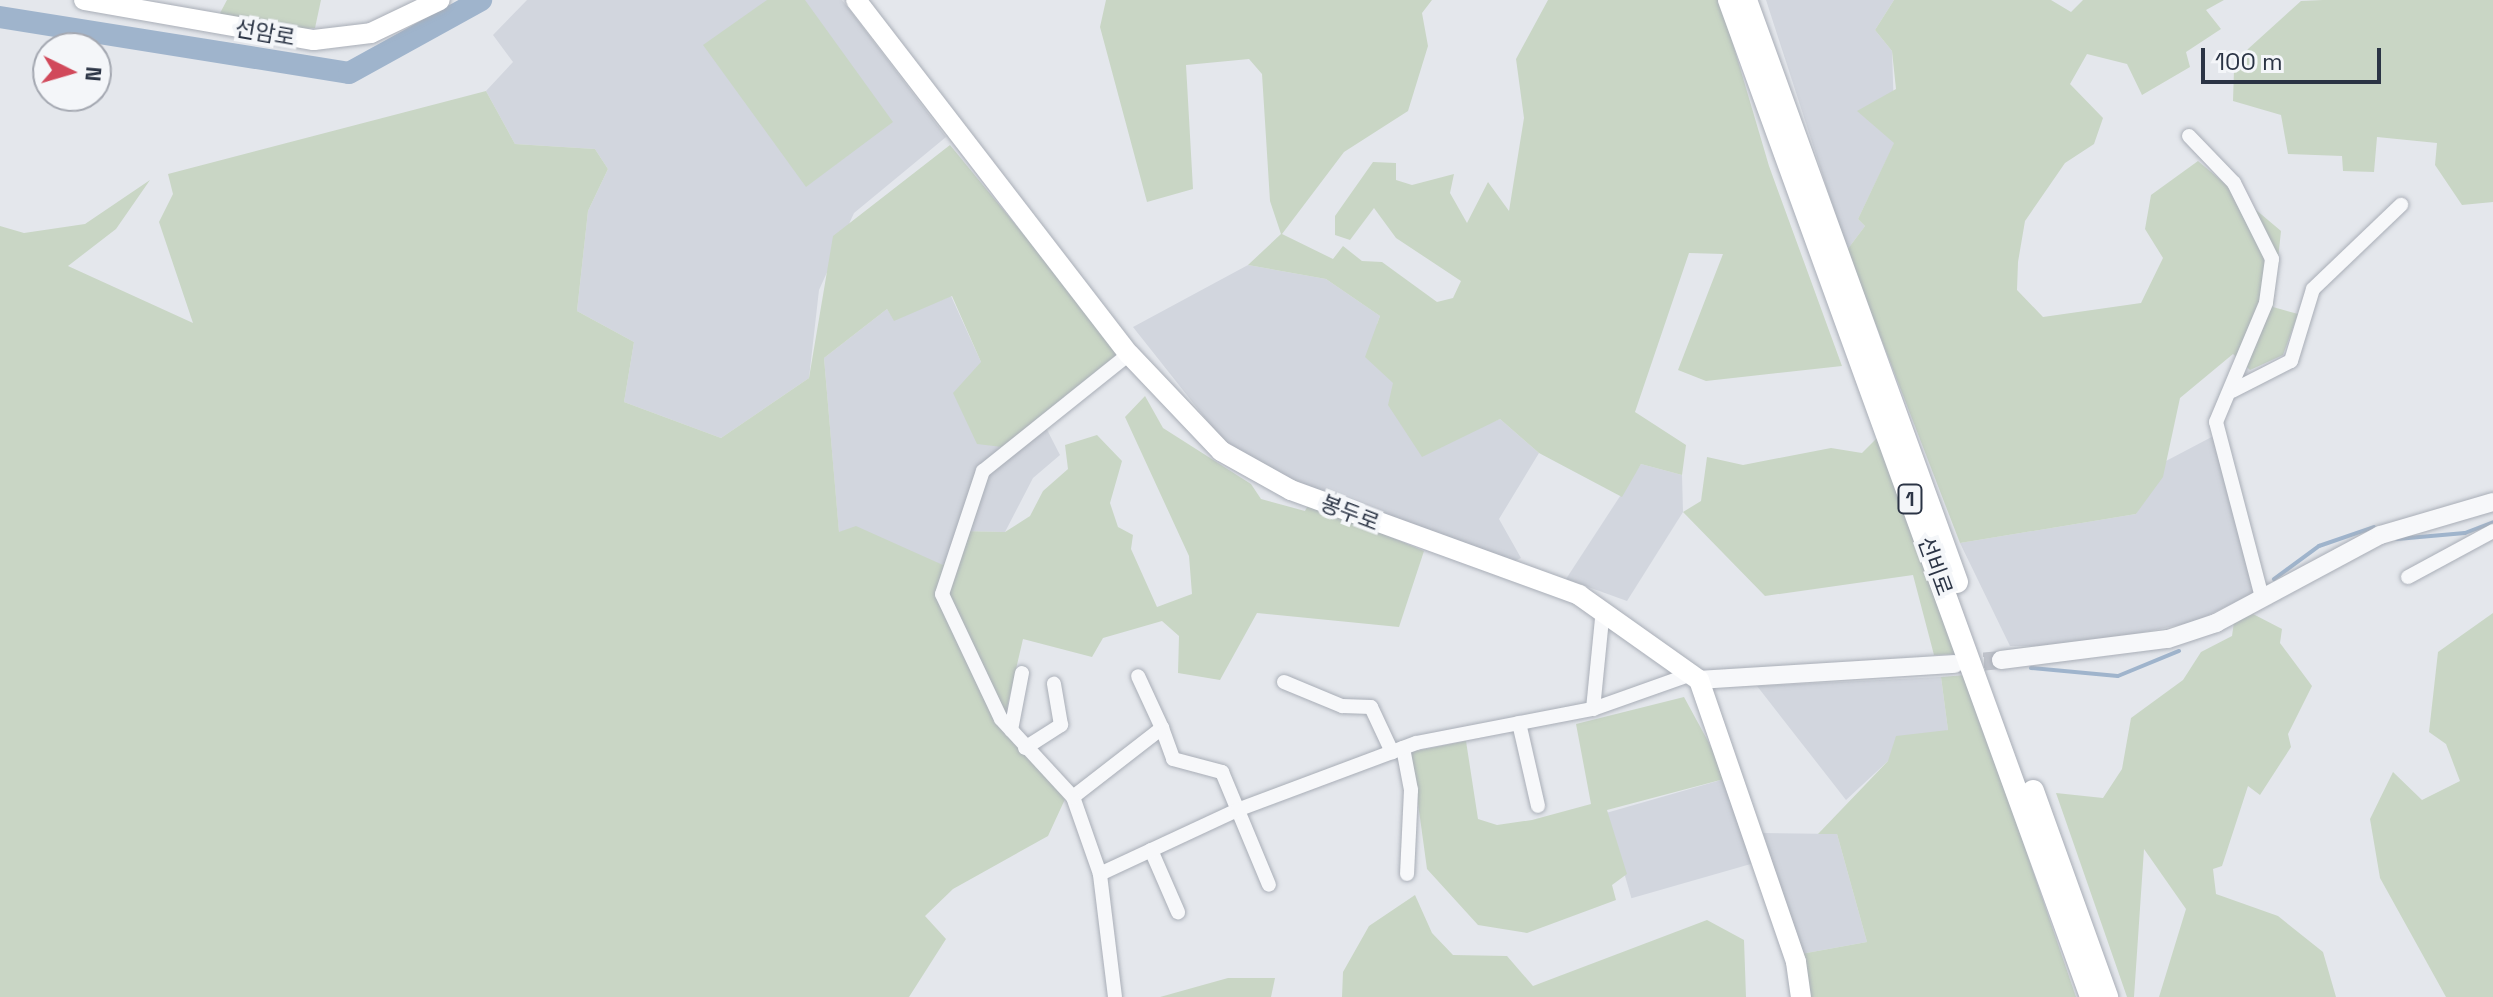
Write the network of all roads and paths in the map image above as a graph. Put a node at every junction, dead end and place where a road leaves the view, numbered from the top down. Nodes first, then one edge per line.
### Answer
1 (84, 0) edge
2 (440, 0) edge
3 (856, 0) edge
4 (1729, 0) edge
5 (1746, 0) edge
6 (2189, 136) dead end
7 (2401, 205) dead end
8 (1129, 354) junction
9 (2232, 391) junction
10 (2493, 502) edge
11 (2493, 531) edge
12 (2408, 577) dead end
13 (2262, 597) junction
14 (1603, 609) junction
15 (2001, 660) tunnel mouth
16 (1955, 664) tunnel mouth
17 (1022, 673) dead end
18 (1138, 676) dead end
19 (1696, 677) junction
20 (1284, 682) dead end
21 (1054, 684) dead end
22 (1593, 709) junction
23 (1519, 723) junction
24 (1162, 728) junction
25 (1011, 730) junction
26 (1025, 748) junction
27 (1397, 750) junction
28 (1073, 797) junction
29 (1538, 806) dead end
30 (1237, 810) junction
31 (1151, 850) junction
32 (1100, 874) junction
33 (1407, 874) dead end
34 (1269, 885) dead end
35 (1178, 912) dead end
36 (1115, 997) edge
37 (1801, 997) edge
38 (2091, 997) edge
39 (2107, 997) edge

1 - 2 main road, 선암로
3 - 8 main road, 봉두로
4 - 38 main road, 선비로 / 1
5 - 39 main road, 선비로 / 1
6 - 9 street
7 - 9 street
8 - 14 main road, 봉두로
8 - 25 street
9 - 13 street
10 - 13 street
11 - 12 street
13 - 15 street
14 - 19 main road, 봉두로
14 - 22 street
16 - 19 street
17 - 25 street
18 - 24 street
19 - 22 street
19 - 37 main road
20 - 27 street
21 - 26 street
22 - 23 street
23 - 27 street
23 - 29 street
24 - 28 street
24 - 30 street
25 - 26 street
26 - 28 street
27 - 30 street
27 - 33 street
28 - 32 street
30 - 31 street
30 - 34 street
31 - 32 street
31 - 35 street
32 - 36 street

